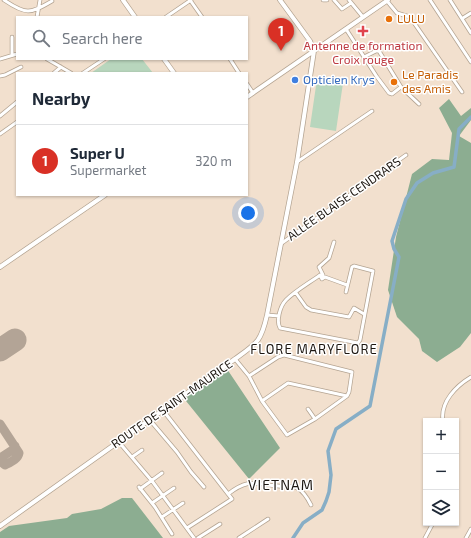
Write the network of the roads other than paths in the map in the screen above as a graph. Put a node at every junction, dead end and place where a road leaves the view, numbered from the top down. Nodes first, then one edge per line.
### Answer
1 (4, 0) edge
2 (40, 0) edge
3 (123, 0) edge
4 (191, 0) edge
5 (280, 0) edge
6 (323, 0) edge
7 (327, 0) edge
8 (334, 0) edge
9 (387, 0) edge
10 (430, 0) edge
11 (450, 0) edge
12 (52, 1) edge
13 (350, 1) edge
14 (38, 9) junction
15 (471, 13) edge
16 (37, 16) edge
17 (134, 16) edge
18 (167, 16) edge
19 (201, 16) edge
20 (363, 17) junction
21 (463, 18) junction
22 (346, 29) junction
23 (471, 33) edge
24 (12, 37) dead end
25 (314, 51) junction
26 (16, 54) edge
27 (12, 56) junction
28 (364, 57) junction
29 (0, 59) edge
30 (49, 60) edge
31 (102, 60) edge
32 (165, 60) edge
33 (231, 60) edge
34 (471, 62) edge
35 (21, 66) dead end
36 (61, 67) junction
37 (55, 72) edge
38 (69, 72) edge
39 (84, 72) edge
40 (173, 72) edge
41 (238, 72) edge
42 (0, 76) edge
43 (248, 86) edge
44 (401, 87) junction
45 (462, 92) dead end
46 (252, 93) junction
47 (248, 96) edge
48 (16, 103) edge
49 (419, 104) dead end
50 (372, 111) dead end
51 (0, 116) edge
52 (16, 123) edge
53 (0, 134) edge
54 (406, 155) dead end
55 (297, 162) junction
56 (104, 196) edge
57 (334, 242) dead end
58 (282, 243) junction
59 (0, 267) edge
60 (322, 279) junction
61 (347, 285) junction
62 (346, 292) dead end
63 (296, 293) junction
64 (364, 314) junction
65 (267, 315) junction
66 (279, 316) junction
67 (235, 359) junction
68 (249, 376) junction
69 (471, 377) edge
70 (347, 396) junction
71 (262, 401) junction
72 (308, 409) dead end
73 (162, 410) junction
74 (443, 418) edge
75 (148, 419) junction
76 (315, 419) junction
77 (118, 440) junction
78 (142, 450) dead end
79 (132, 457) junction
80 (162, 473) dead end
81 (152, 481) junction
82 (204, 487) dead end
83 (174, 488) dead end
84 (228, 494) junction
85 (162, 495) junction
86 (152, 503) junction
87 (183, 503) dead end
88 (311, 504) dead end
89 (174, 509) junction
90 (162, 518) junction
91 (268, 519) dead end
92 (220, 524) dead end
93 (0, 526) edge
94 (431, 526) edge
95 (187, 528) junction
96 (471, 529) edge
97 (172, 534) dead end
98 (194, 538) edge
99 (198, 538) edge
100 (239, 538) edge
101 (425, 538) edge
102 (466, 538) edge

1 - 14 street
2 - 14 street
3 - 17 street
4 - 18 street
4 - 19 street
5 - 25 street
6 - 7 street
8 - 13 street
9 - 20 street
9 - 45 street
10 - 34 street
11 - 21 street
12 - 14 street
13 - 20 street
14 - 16 street
15 - 21 street
20 - 22 street
21 - 23 street
22 - 25 street
22 - 28 street
24 - 27 street
25 - 46 street
25 - 55 street, ROUTE DE SAINT-MAURICE
26 - 27 street
27 - 29 street
28 - 44 street
28 - 44 street
30 - 36 street
31 - 39 street
32 - 40 street
33 - 41 street
35 - 42 street
36 - 37 street
36 - 38 street
43 - 46 street
44 - 49 street
46 - 47 street
48 - 51 street
50 - 55 street
52 - 53 street
54 - 58 street, ALLÉE BLAISE CENDRARS
55 - 58 street, ROUTE DE SAINT-MAURICE
56 - 59 street
57 - 60 street
58 - 65 street, ROUTE DE SAINT-MAURICE
60 - 61 street
60 - 63 street
61 - 62 street
61 - 64 street
63 - 64 street
63 - 66 street
64 - 66 street
65 - 66 street
65 - 67 street, ROUTE DE SAINT-MAURICE
67 - 68 street
67 - 73 street, ROUTE DE SAINT-MAURICE
68 - 70 street
68 - 71 street
69 - 74 street
70 - 71 street
70 - 76 street
71 - 76 street
72 - 76 street
73 - 75 street, ROUTE DE SAINT-MAURICE
73 - 84 street
75 - 77 street, ROUTE DE SAINT-MAURICE
75 - 82 street
77 - 79 street
77 - 93 street, ROUTE DE SAINT-MAURICE
78 - 79 street
79 - 81 street
80 - 81 street
81 - 85 street
81 - 86 street
83 - 85 street
84 - 88 street
84 - 95 street
85 - 86 street
85 - 89 street
86 - 90 street
87 - 89 street
89 - 90 street
89 - 95 street
90 - 97 street
91 - 100 street
92 - 99 street
94 - 101 street
95 - 98 street
96 - 102 street

